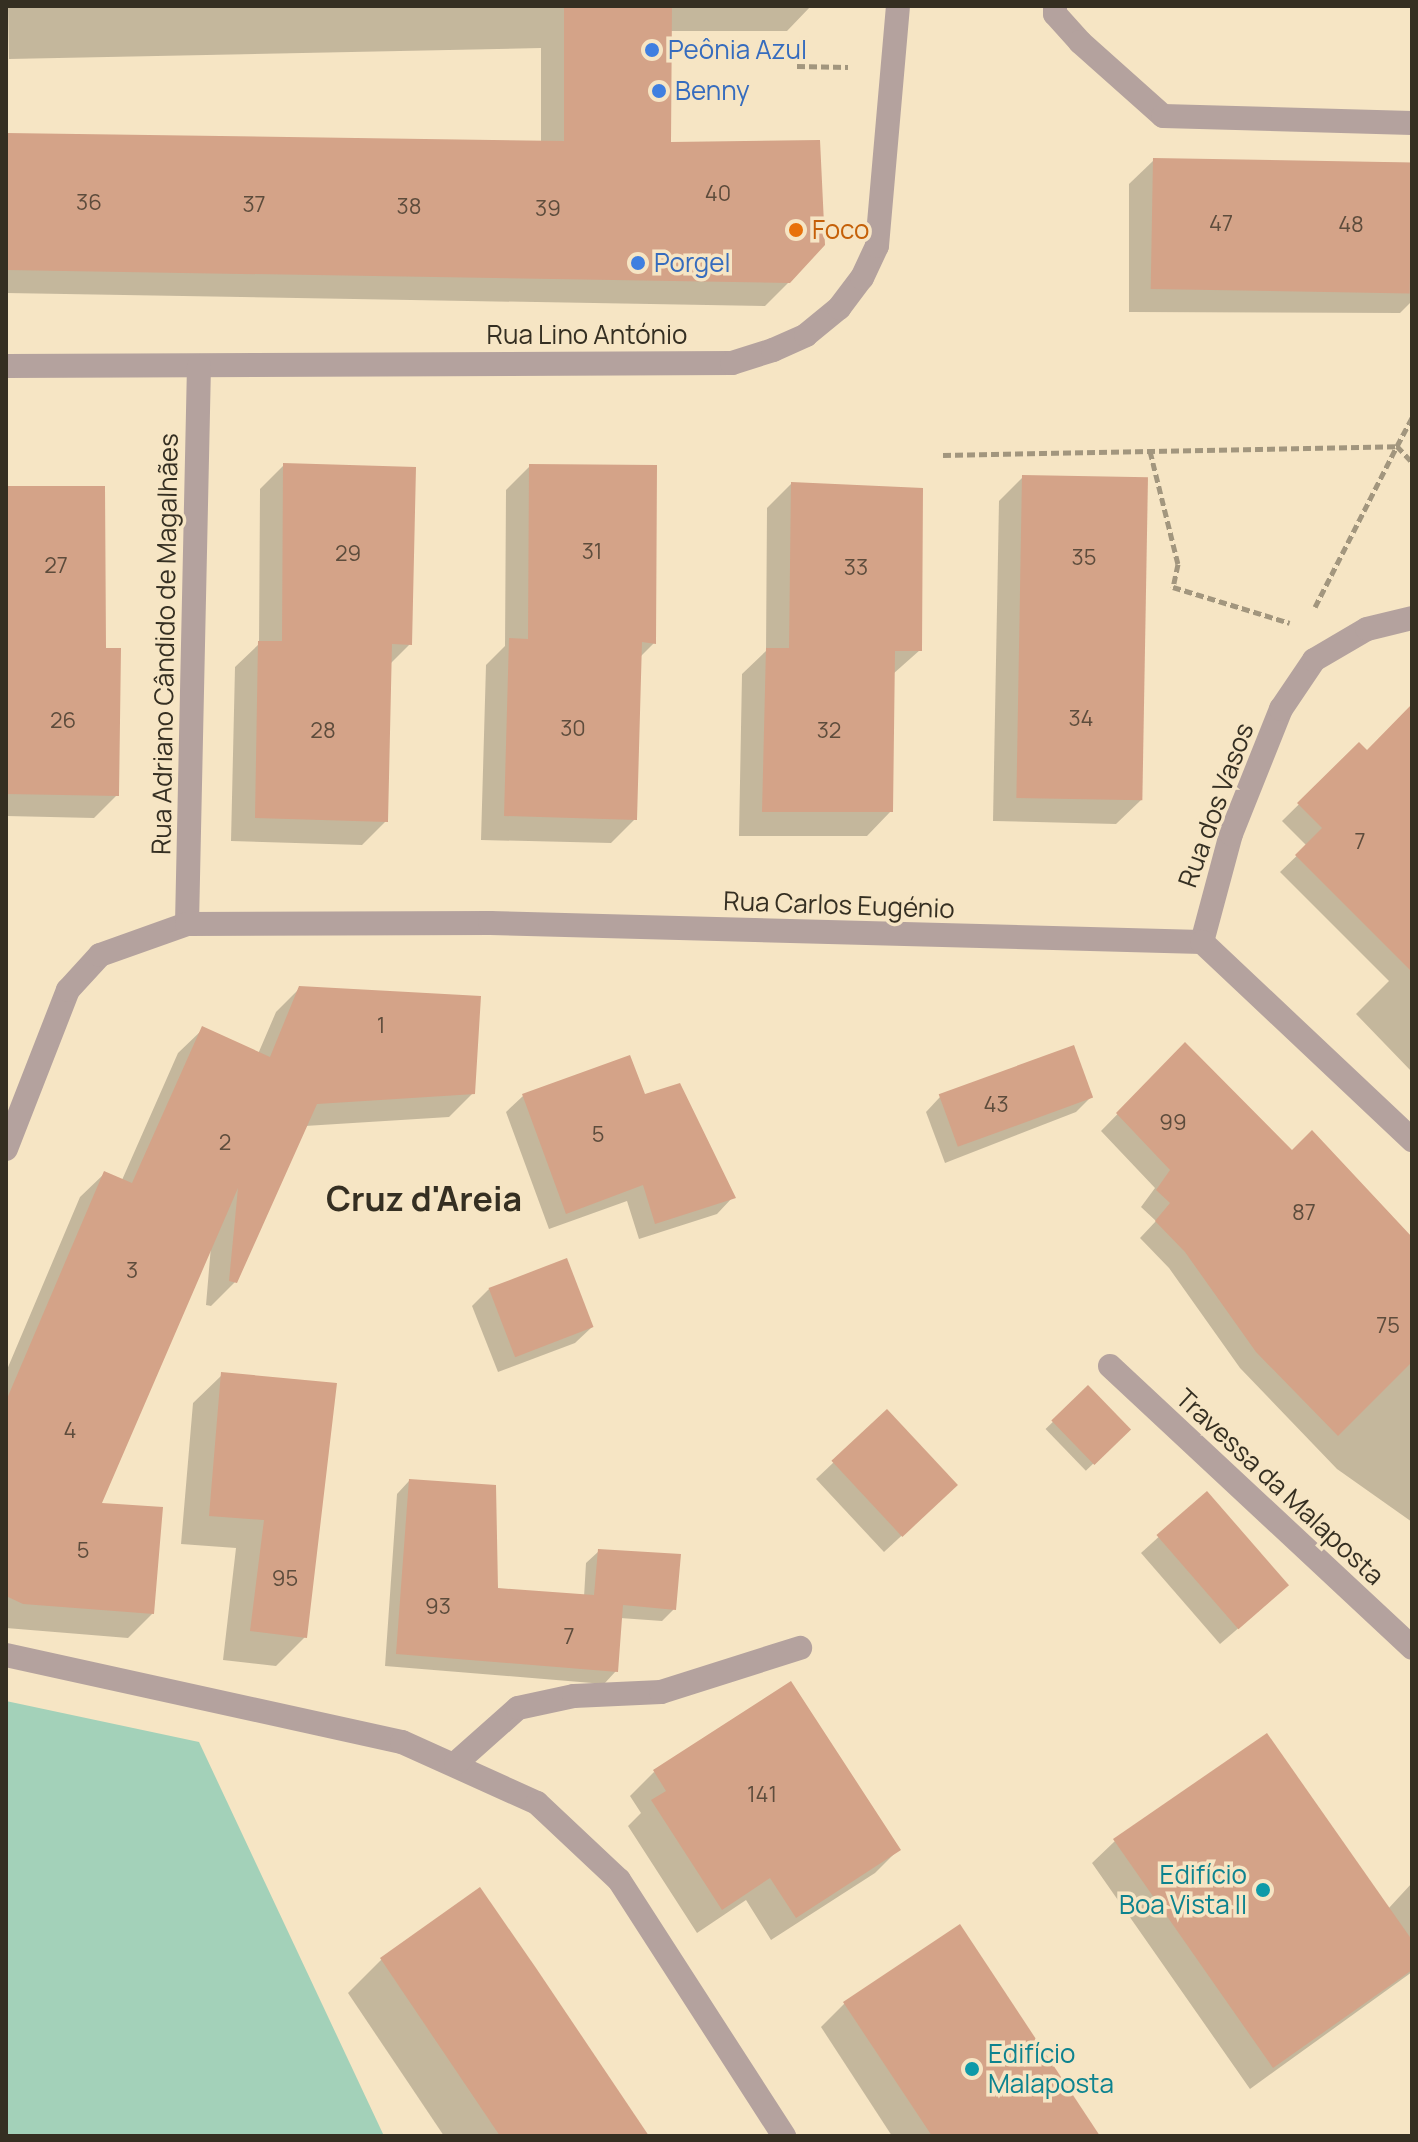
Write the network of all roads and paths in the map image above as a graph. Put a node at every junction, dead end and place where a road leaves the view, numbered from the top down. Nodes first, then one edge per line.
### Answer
1 (898, 6) edge
2 (1055, 6) edge
3 (797, 66) dead end
4 (853, 67) dead end
5 (1412, 123) edge
6 (6, 366) edge
7 (199, 366) junction
8 (1412, 418) edge
9 (1397, 446) junction
10 (1150, 451) junction
11 (943, 455) dead end
12 (1412, 462) edge
13 (1312, 613) dead end
14 (1412, 618) edge
15 (1305, 627) dead end
16 (187, 924) junction
17 (1202, 942) junction
18 (1412, 1140) edge
19 (6, 1149) edge
20 (1110, 1366) dead end
21 (800, 1648) dead end
22 (1412, 1648) edge
23 (6, 1655) edge
24 (456, 1763) junction
25 (784, 2136) edge

1 - 7 street, Rua Lino António
2 - 5 street
3 - 4 path
6 - 7 street, Rua Lino António
7 - 16 street, Rua Adriano Cândido de Magalhães
8 - 9 path
9 - 10 path
9 - 12 path
9 - 13 path
10 - 11 path
10 - 15 path
14 - 17 street, Rua dos Vasos
16 - 17 street, Rua Carlos Eugénio
16 - 19 street, Rua Carlos Eugénio
17 - 18 street
20 - 22 street, Travessa da Malaposta
21 - 24 street
23 - 24 street
24 - 25 street

